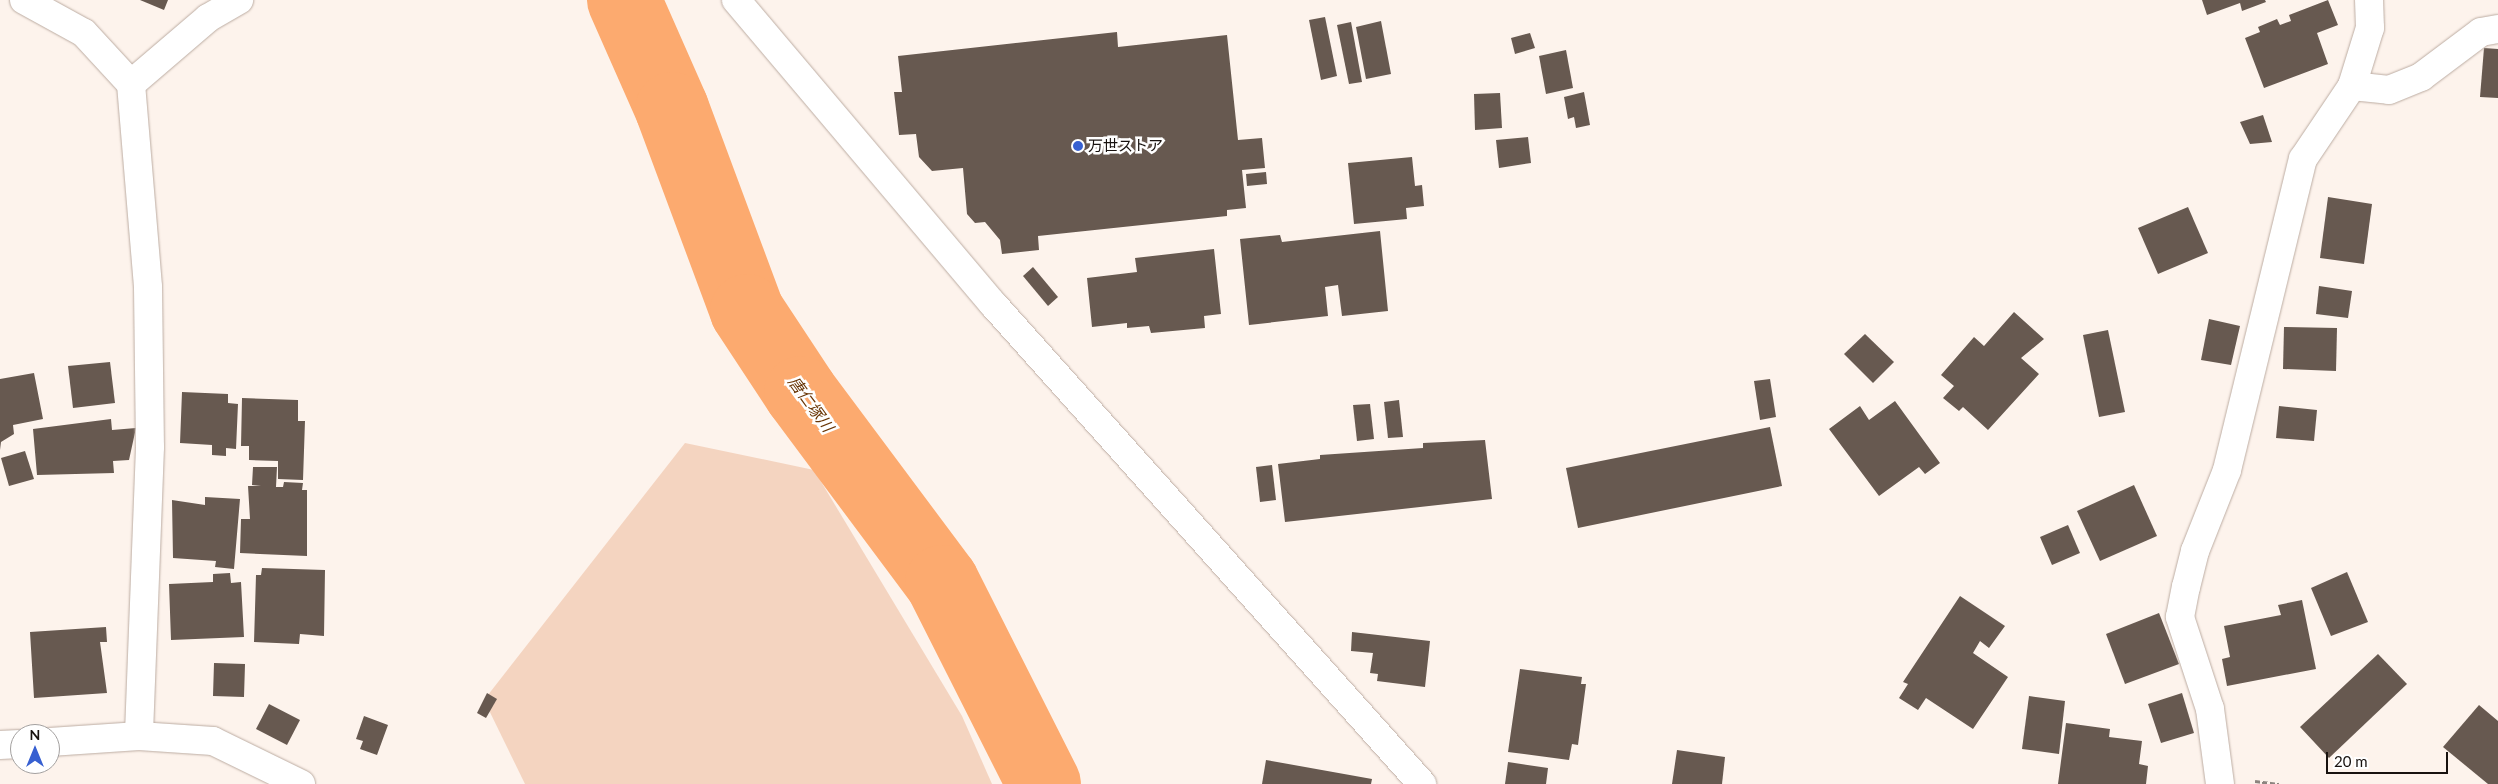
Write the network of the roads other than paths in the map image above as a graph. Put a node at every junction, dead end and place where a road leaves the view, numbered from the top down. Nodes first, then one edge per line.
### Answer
1 (24, 0) edge
2 (239, 0) edge
3 (736, 0) edge
4 (2369, 0) edge
5 (2498, 29) edge
6 (130, 84) junction
7 (2352, 86) junction
8 (139, 736) junction
9 (60, 741) edge
10 (301, 784) edge
11 (1422, 784) edge
12 (2220, 784) edge

1 - 6 street
2 - 6 street
3 - 11 street
4 - 7 street
5 - 7 street
6 - 8 street
7 - 12 street
8 - 9 street
8 - 10 street

